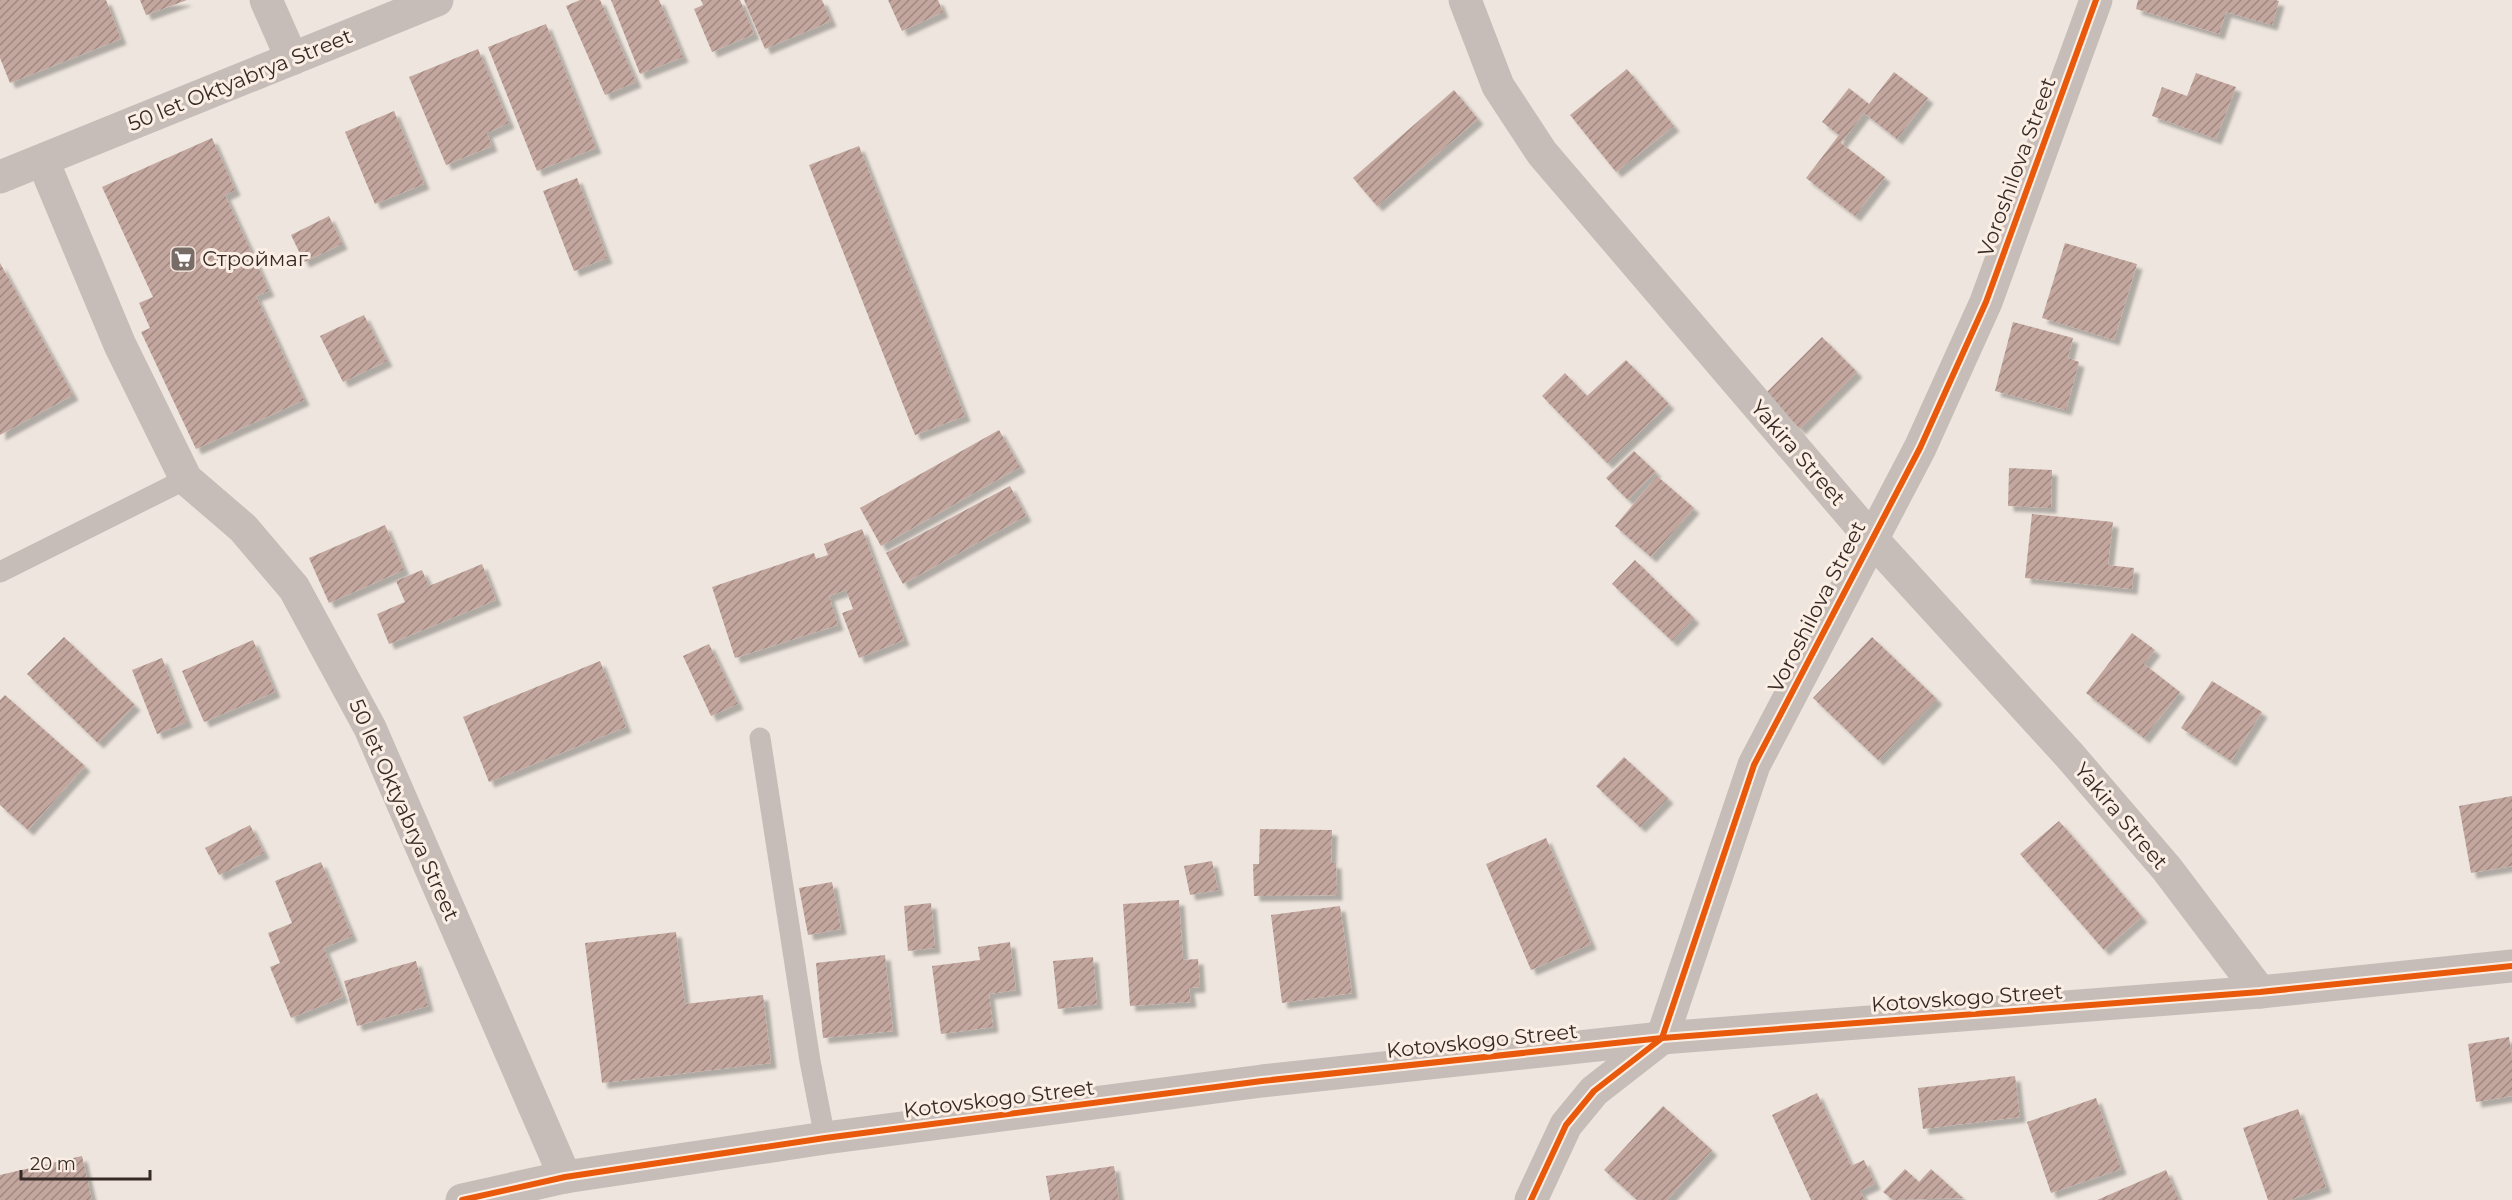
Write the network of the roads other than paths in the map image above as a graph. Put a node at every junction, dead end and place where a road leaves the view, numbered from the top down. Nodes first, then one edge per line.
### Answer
1 (266, 0) edge
2 (437, 0) edge
3 (1465, 0) edge
4 (2096, 0) edge
5 (292, 59) junction
6 (43, 161) junction
7 (0, 177) edge
8 (186, 479) junction
9 (1871, 538) junction
10 (0, 572) edge
11 (760, 738) dead end
12 (2512, 966) edge
13 (2260, 992) junction
14 (1662, 1038) junction
15 (825, 1138) junction
16 (565, 1177) junction
17 (462, 1200) edge
18 (1531, 1200) edge

1 - 5 street
2 - 5 street, 50 let Oktyabrya Street
3 - 9 street, Yakira Street
4 - 9 street, Voroshilova Street
5 - 6 street, 50 let Oktyabrya Street
6 - 7 street, 50 let Oktyabrya Street
6 - 8 street, 50 let Oktyabrya Street
8 - 10 lane
8 - 16 street, 50 let Oktyabrya Street
9 - 13 street, Yakira Street
9 - 14 street, Voroshilova Street
11 - 15 lane
12 - 13 street, Kotovskogo Street
13 - 14 street, Kotovskogo Street
14 - 15 street, Kotovskogo Street
14 - 18 street
15 - 16 street, Kotovskogo Street
16 - 17 street, Kotovskogo Street

